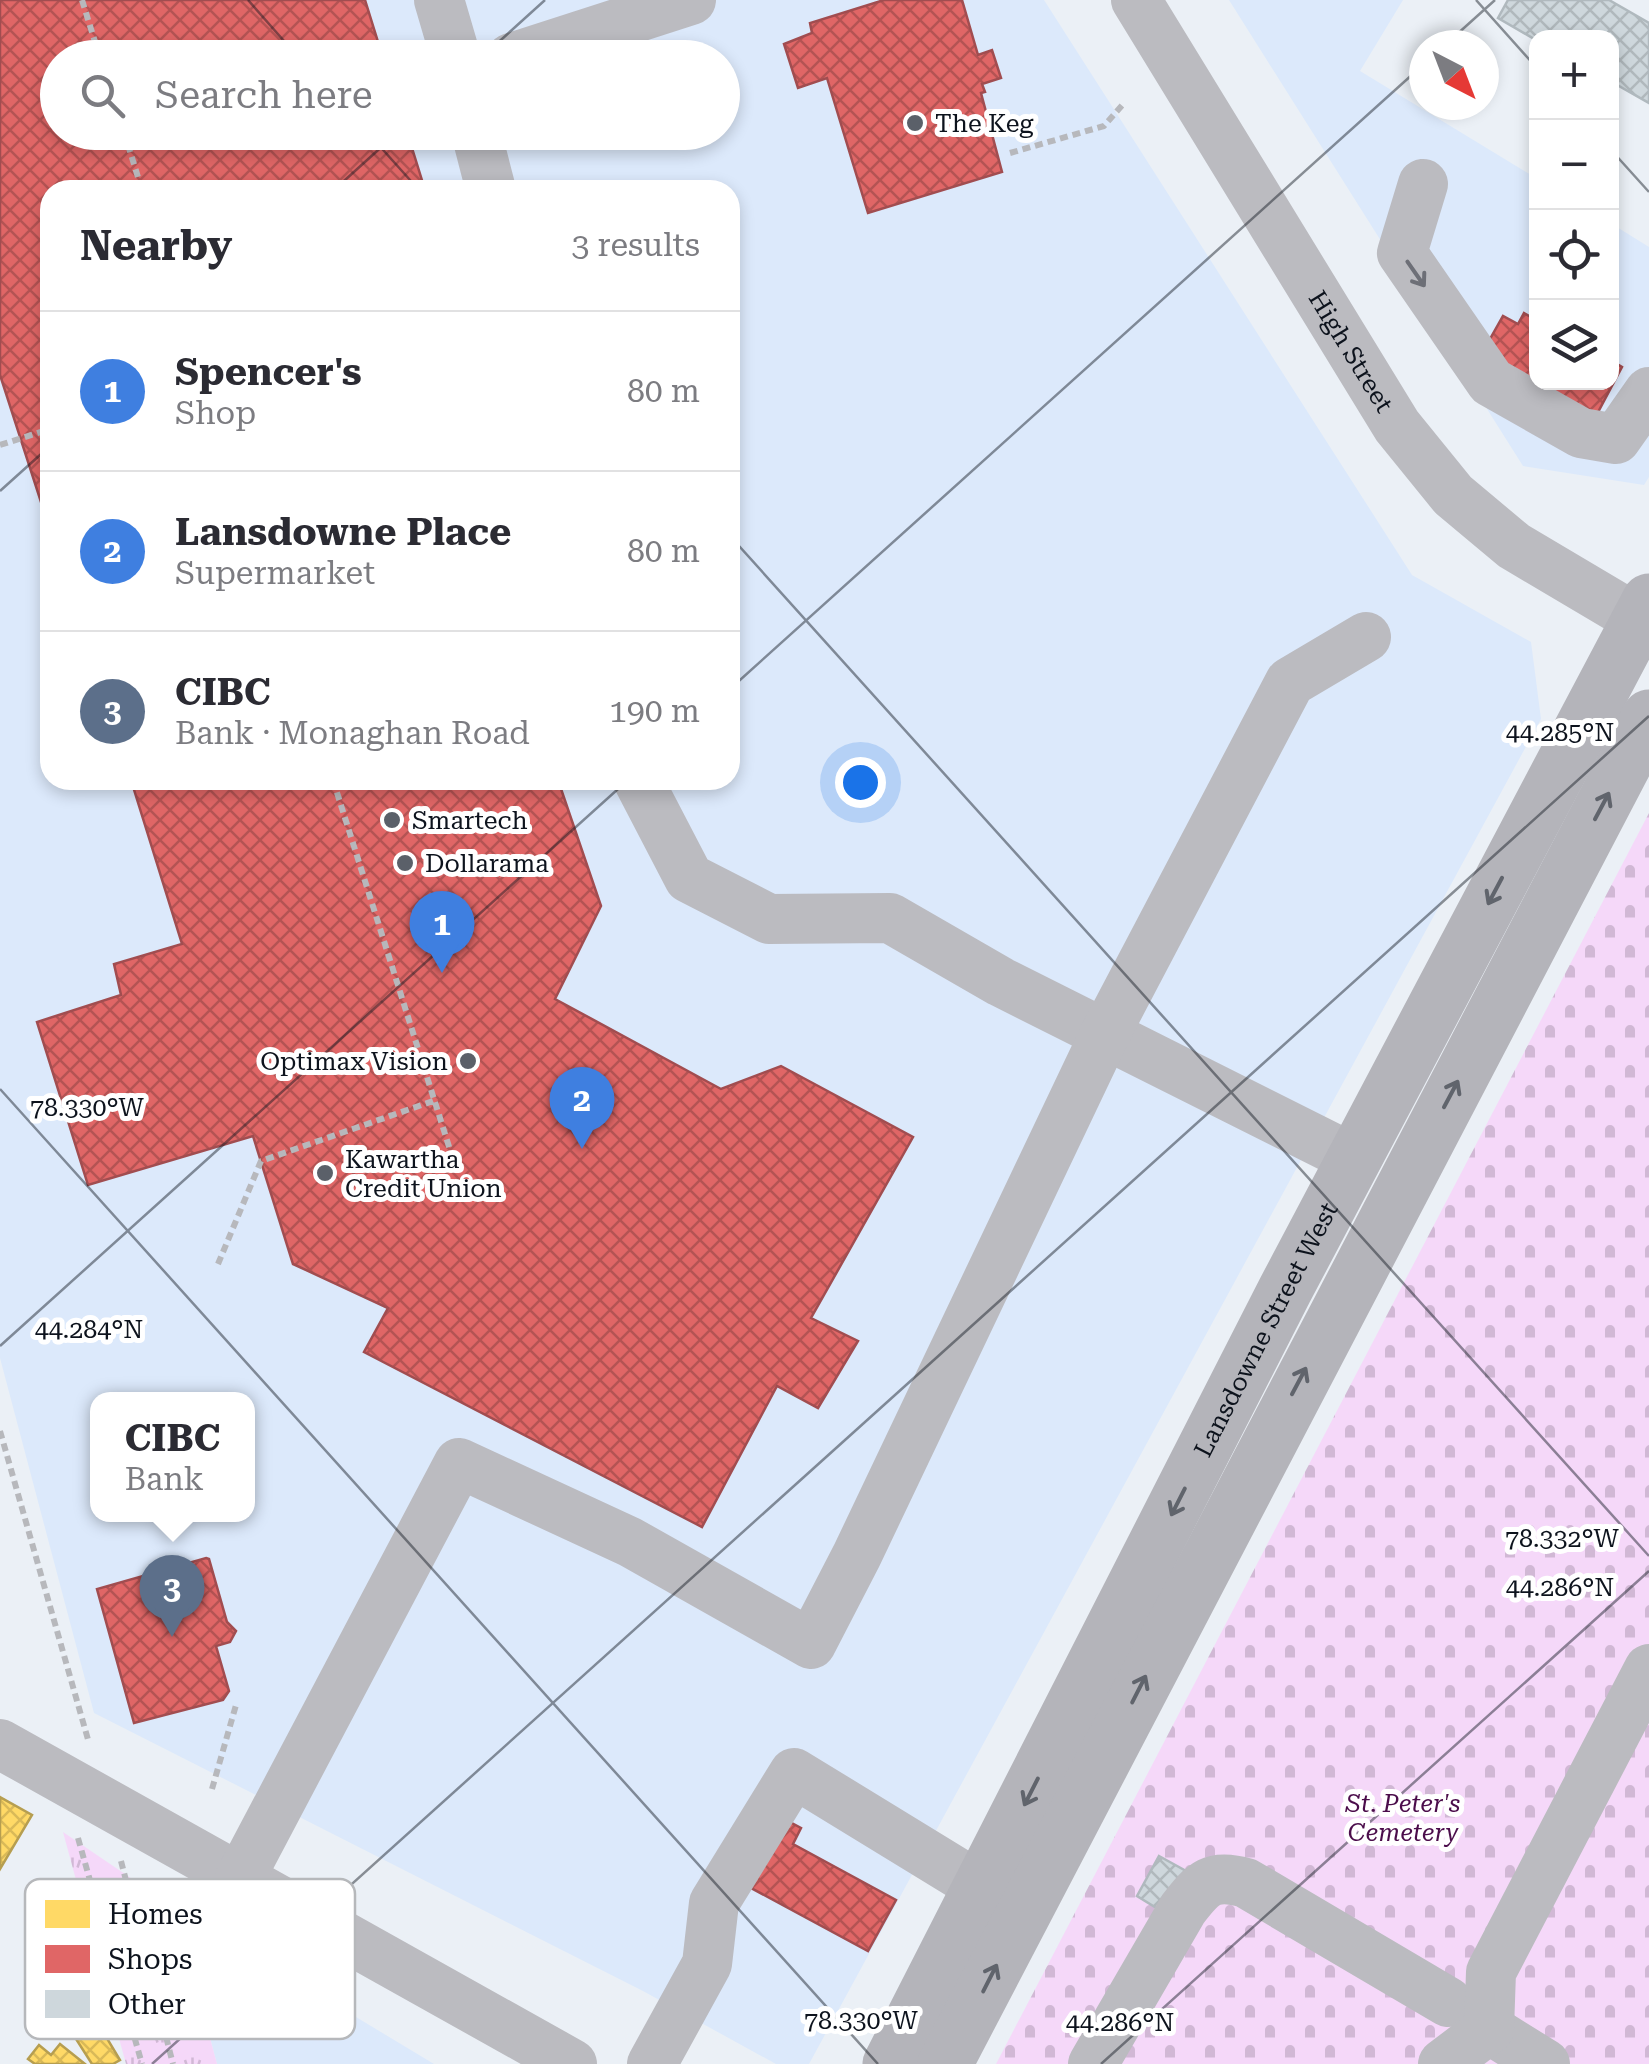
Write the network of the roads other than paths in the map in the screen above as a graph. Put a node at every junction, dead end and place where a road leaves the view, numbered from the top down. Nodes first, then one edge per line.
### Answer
1 (438, 0) edge
2 (691, 0) edge
3 (1136, 0) edge
4 (450, 40) edge
5 (566, 40) edge
6 (481, 150) edge
7 (488, 180) edge
8 (1424, 184) dead end
9 (1649, 392) edge
10 (1646, 615) edge
11 (1366, 637) dead end
12 (1649, 717) edge
13 (643, 790) edge
14 (1105, 1034) junction
15 (1354, 1159) junction
16 (1649, 1670) edge
17 (0, 1744) edge
18 (240, 1878) joint
19 (982, 1888) junction
20 (355, 1943) edge
21 (1490, 1972) junction
22 (1448, 2002) junction
23 (1490, 2029) junction
24 (569, 2063) edge
25 (652, 2064) edge
26 (890, 2064) edge
27 (944, 2064) edge
28 (1093, 2064) edge
29 (1443, 2064) edge
30 (1545, 2064) edge

1 - 4 street
2 - 5 street
3 - 10 street, High Street
6 - 7 street
8 -> 9 street
10 -> 15 main road, Lansdowne Street West
11 - 14 street
27 -> 12 main road, Lansdowne Street West
13 - 14 street
14 - 15 street
14 - 18 street
15 -> 19 main road, Lansdowne Street West
16 - 21 street
17 - 18 street
19 - 25 street
19 - 26 main road, Lansdowne Street West
20 - 24 street
21 - 22 street
21 - 23 street
22 - 28 street
22 - 29 street
23 - 29 street
23 - 30 street

